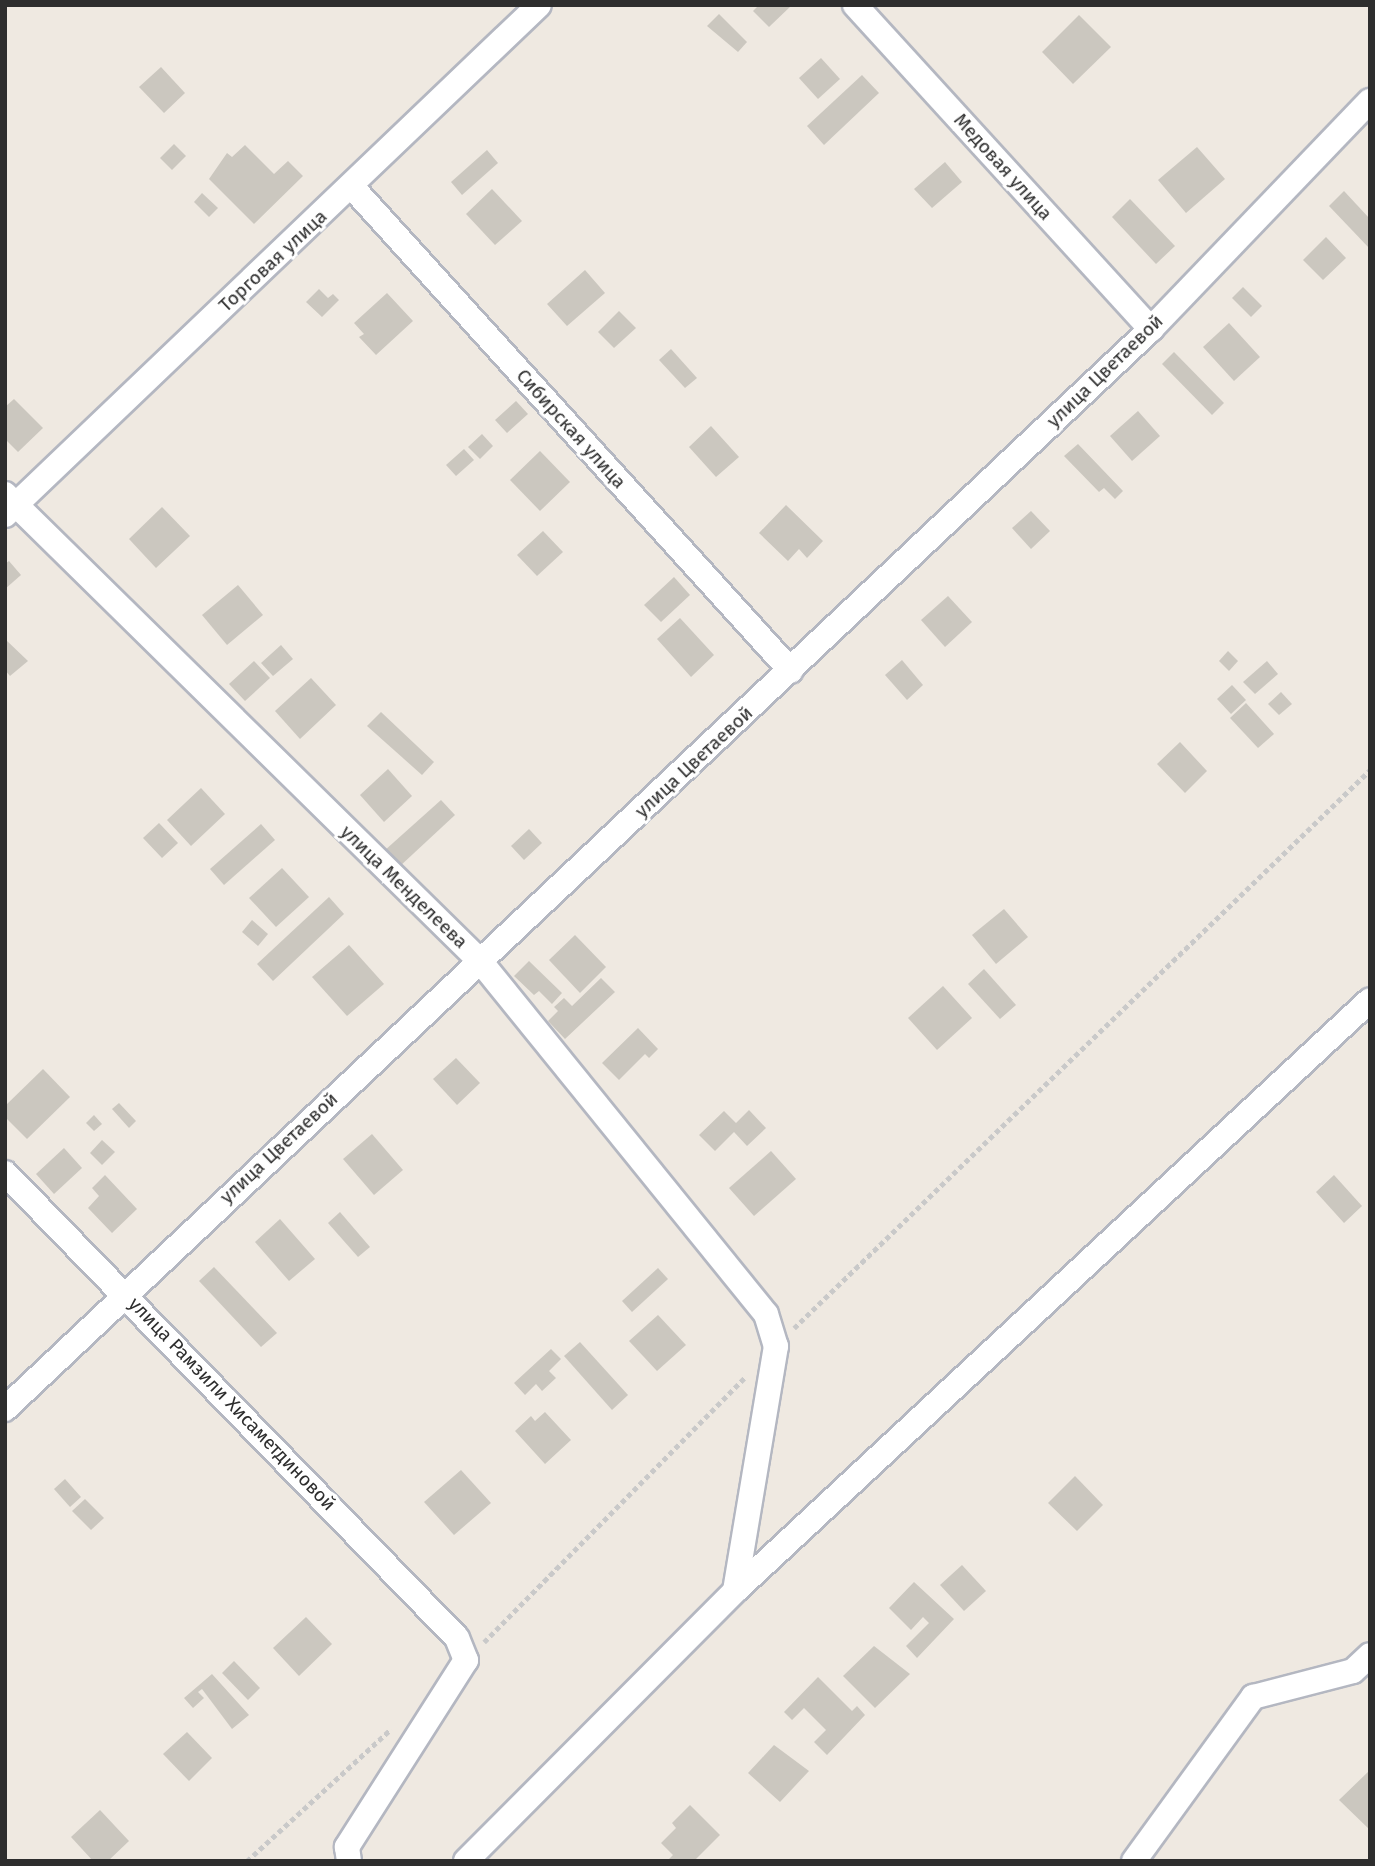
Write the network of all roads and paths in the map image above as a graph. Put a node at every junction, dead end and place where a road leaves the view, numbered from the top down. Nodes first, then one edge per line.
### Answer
1 (540, 5) edge
2 (855, 5) edge
3 (1370, 101) edge
4 (352, 187) junction
5 (1151, 329) junction
6 (9, 505) edge
7 (791, 671) junction
8 (1370, 770) edge
9 (480, 961) junction
10 (1370, 1000) edge
11 (5, 1173) edge
12 (124, 1292) junction
13 (776, 1346) junction
14 (5, 1409) edge
15 (735, 1591) junction
16 (461, 1649) junction
17 (1370, 1655) edge
18 (397, 1724) dead end
19 (247, 1861) edge
20 (349, 1861) edge
21 (466, 1861) edge
22 (1135, 1861) edge

1 - 4 street, Торговая улица
2 - 5 street, Медовая улица
3 - 5 street, улица Цветаевой
4 - 6 street, Торговая улица
4 - 7 street, Сибирская улица
5 - 7 street, улица Цветаевой
6 - 9 street, улица Менделеева
7 - 9 street, улица Цветаевой
8 - 13 path
9 - 12 street, улица Цветаевой
9 - 13 street, улица Менделеева
10 - 15 street
11 - 12 street, улица Рамзили Хисаметдиновой
12 - 14 street, улица Цветаевой
12 - 16 street, улица Рамзили Хисаметдиновой
13 - 15 street
13 - 16 path
15 - 21 street
16 - 20 street
17 - 22 street
18 - 19 path

